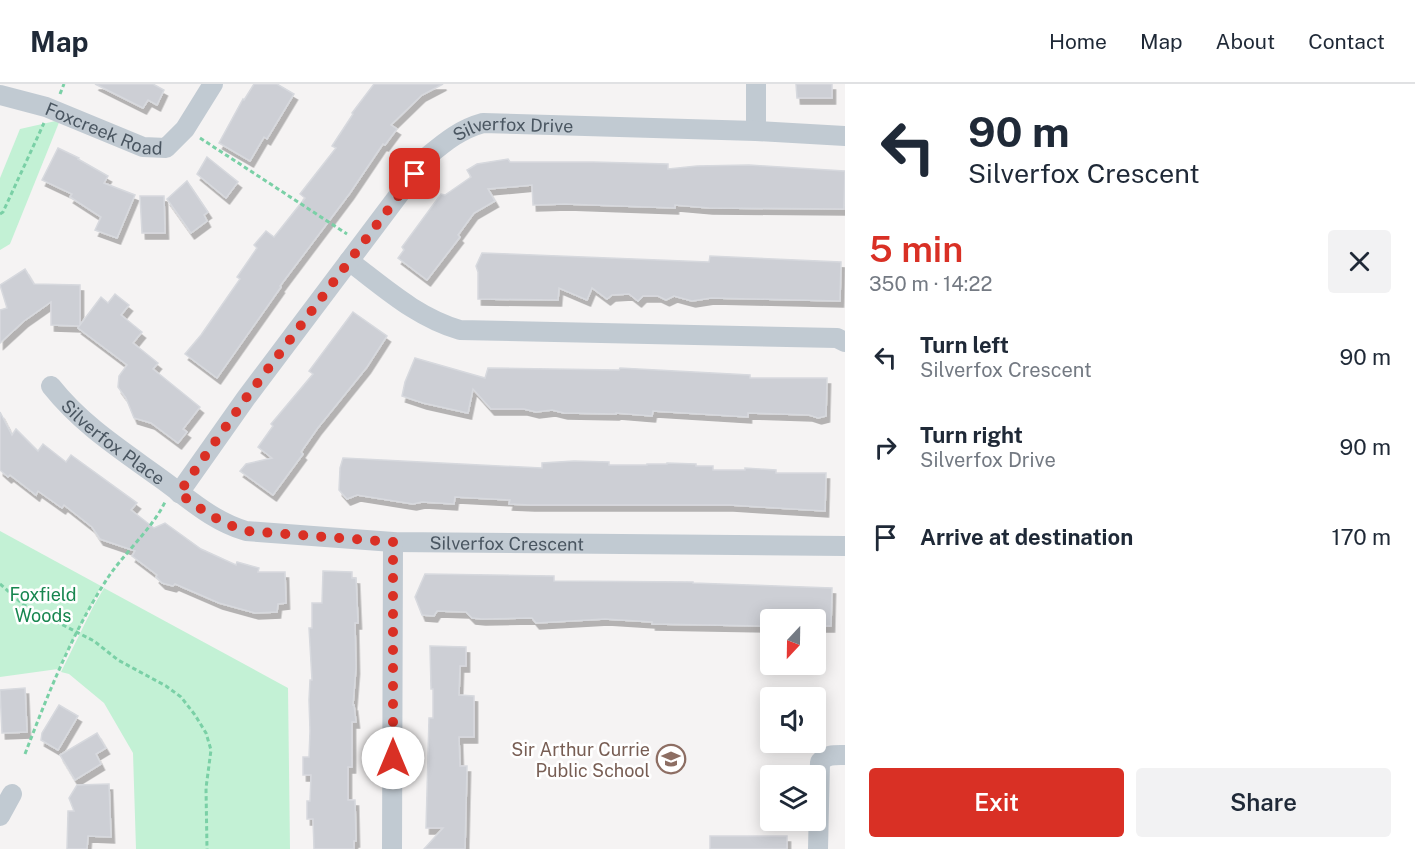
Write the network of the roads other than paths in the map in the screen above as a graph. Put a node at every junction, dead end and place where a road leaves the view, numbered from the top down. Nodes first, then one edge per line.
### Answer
1 (213, 84) edge
2 (756, 84) edge
3 (0, 95) edge
4 (756, 131) junction
5 (845, 136) edge
6 (349, 261) junction
7 (845, 342) edge
8 (51, 386) dead end
9 (173, 495) junction
10 (393, 542) junction
11 (845, 546) edge
12 (845, 755) edge
13 (12, 794) dead end
14 (0, 816) edge
15 (392, 849) edge
16 (818, 849) edge

1 - 3 street, Foxcreek Road
2 - 4 street
4 - 5 street, Silverfox Drive
4 - 6 street, Silverfox Drive
6 - 7 street
6 - 9 street, Silverfox Drive
8 - 9 street, Silverfox Place
9 - 10 street, Silverfox Crescent
10 - 11 street, Silverfox Crescent
10 - 15 street
12 - 16 street
13 - 14 street

